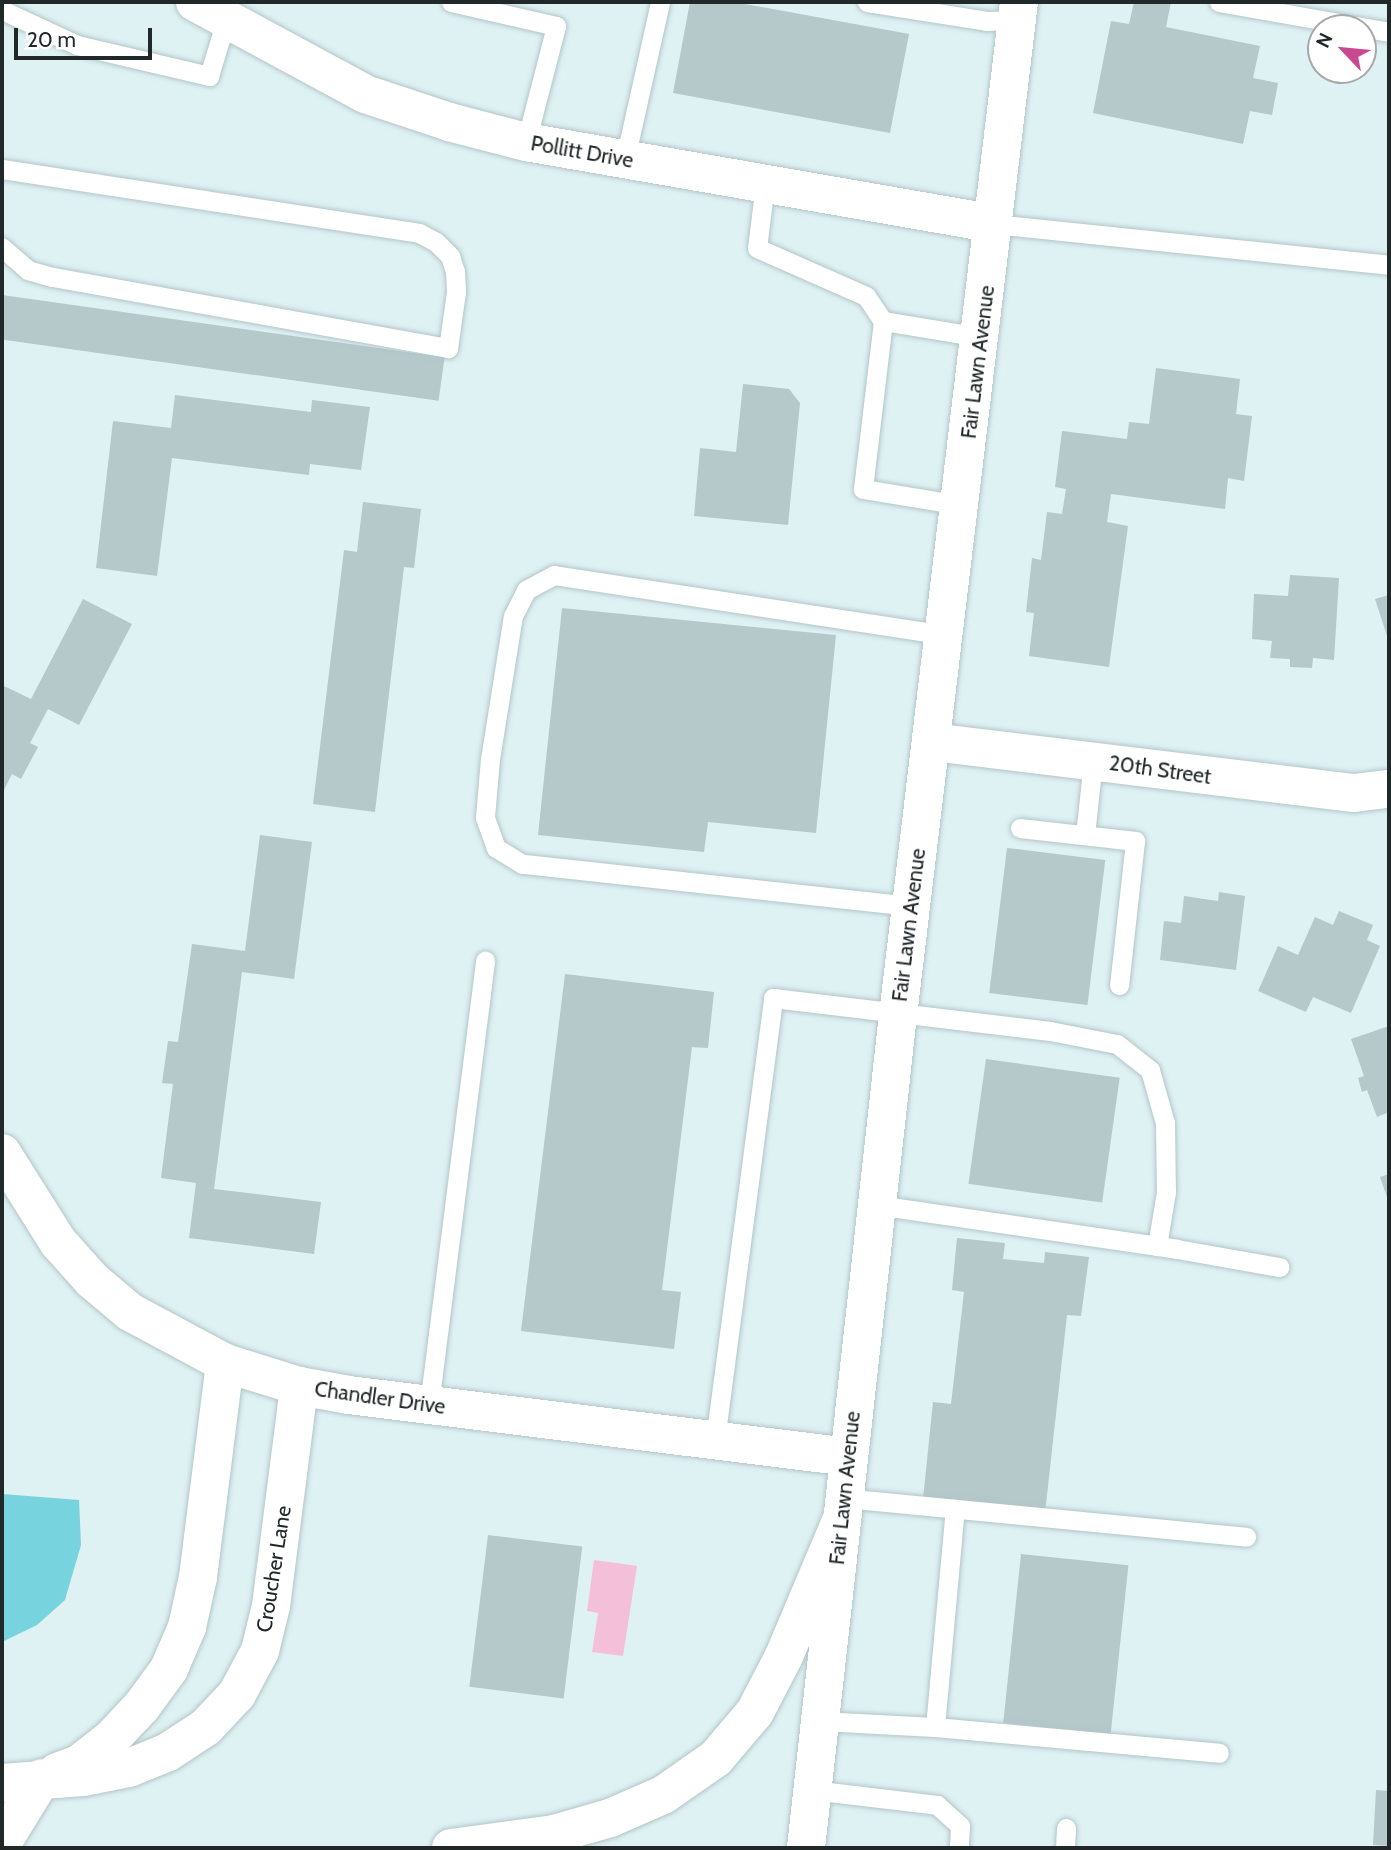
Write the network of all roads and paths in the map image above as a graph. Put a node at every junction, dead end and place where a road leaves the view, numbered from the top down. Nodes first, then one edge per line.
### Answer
1 (450, 2) edge
2 (660, 2) edge
3 (867, 2) edge
4 (1219, 2) edge
5 (2, 10) edge
6 (210, 11) edge
7 (1018, 11) edge
8 (1389, 32) edge
9 (526, 142) junction
10 (625, 159) junction
11 (2, 169) edge
12 (765, 184) junction
13 (994, 224) junction
14 (2, 247) edge
15 (1389, 265) edge
16 (883, 321) junction
17 (981, 337) junction
18 (961, 505) junction
19 (945, 635) junction
20 (932, 741) junction
21 (1093, 761) junction
22 (1389, 789) edge
23 (1020, 828) dead end
24 (1085, 835) junction
25 (911, 906) junction
26 (485, 961) dead end
27 (1119, 985) dead end
28 (898, 1015) junction
29 (2, 1153) edge
30 (877, 1205) junction
31 (1157, 1246) junction
32 (1279, 1267) dead end
33 (225, 1363) junction
34 (299, 1386) junction
35 (429, 1405) junction
36 (715, 1440) junction
37 (849, 1457) junction
38 (843, 1509) junction
39 (955, 1509) junction
40 (1246, 1537) dead end
41 (820, 1721) junction
42 (935, 1727) junction
43 (1219, 1753) dead end
44 (42, 1778) junction
45 (2, 1783) edge
46 (812, 1790) junction
47 (1066, 1828) dead end
48 (2, 1843) edge
49 (451, 1848) edge
50 (806, 1848) edge
51 (959, 1848) edge
52 (1065, 1848) edge

1 - 9 lane
2 - 10 lane
3 - 7 lane
4 - 8 lane
5 - 6 lane
6 - 9 main road, Pollitt Drive
7 - 13 main road, Fair Lawn Avenue
9 - 10 main road, Pollitt Drive
10 - 12 main road, Pollitt Drive
11 - 14 lane
12 - 13 main road, Pollitt Drive
12 - 16 lane
13 - 15 lane
13 - 17 main road, Fair Lawn Avenue
16 - 17 lane
16 - 18 lane
17 - 18 main road, Fair Lawn Avenue
18 - 19 main road, Fair Lawn Avenue
19 - 20 main road, Fair Lawn Avenue
19 - 25 lane
20 - 21 main road, 20th Street
20 - 25 main road, Fair Lawn Avenue
21 - 22 main road, 20th Street
21 - 24 lane
23 - 24 lane
24 - 27 lane
25 - 28 main road, Fair Lawn Avenue
26 - 35 lane
28 - 30 main road, Fair Lawn Avenue
28 - 31 lane
28 - 36 lane
29 - 33 main road, Chandler Drive
30 - 31 lane
30 - 37 main road, Fair Lawn Avenue
31 - 32 lane
33 - 34 main road, Chandler Drive
33 - 44 main road, Croucher Lane
34 - 35 main road, Chandler Drive
34 - 44 main road, Croucher Lane
35 - 36 main road, Chandler Drive
36 - 37 main road, Chandler Drive
37 - 38 main road, Fair Lawn Avenue
38 - 39 lane
38 - 41 main road, Fair Lawn Avenue
38 - 49 main road
39 - 40 lane
39 - 42 lane
41 - 42 lane
41 - 46 main road, Fair Lawn Avenue
42 - 43 lane
44 - 45 main road, Croucher Lane
44 - 48 main road
46 - 50 main road, Fair Lawn Avenue
46 - 51 lane
47 - 52 lane

